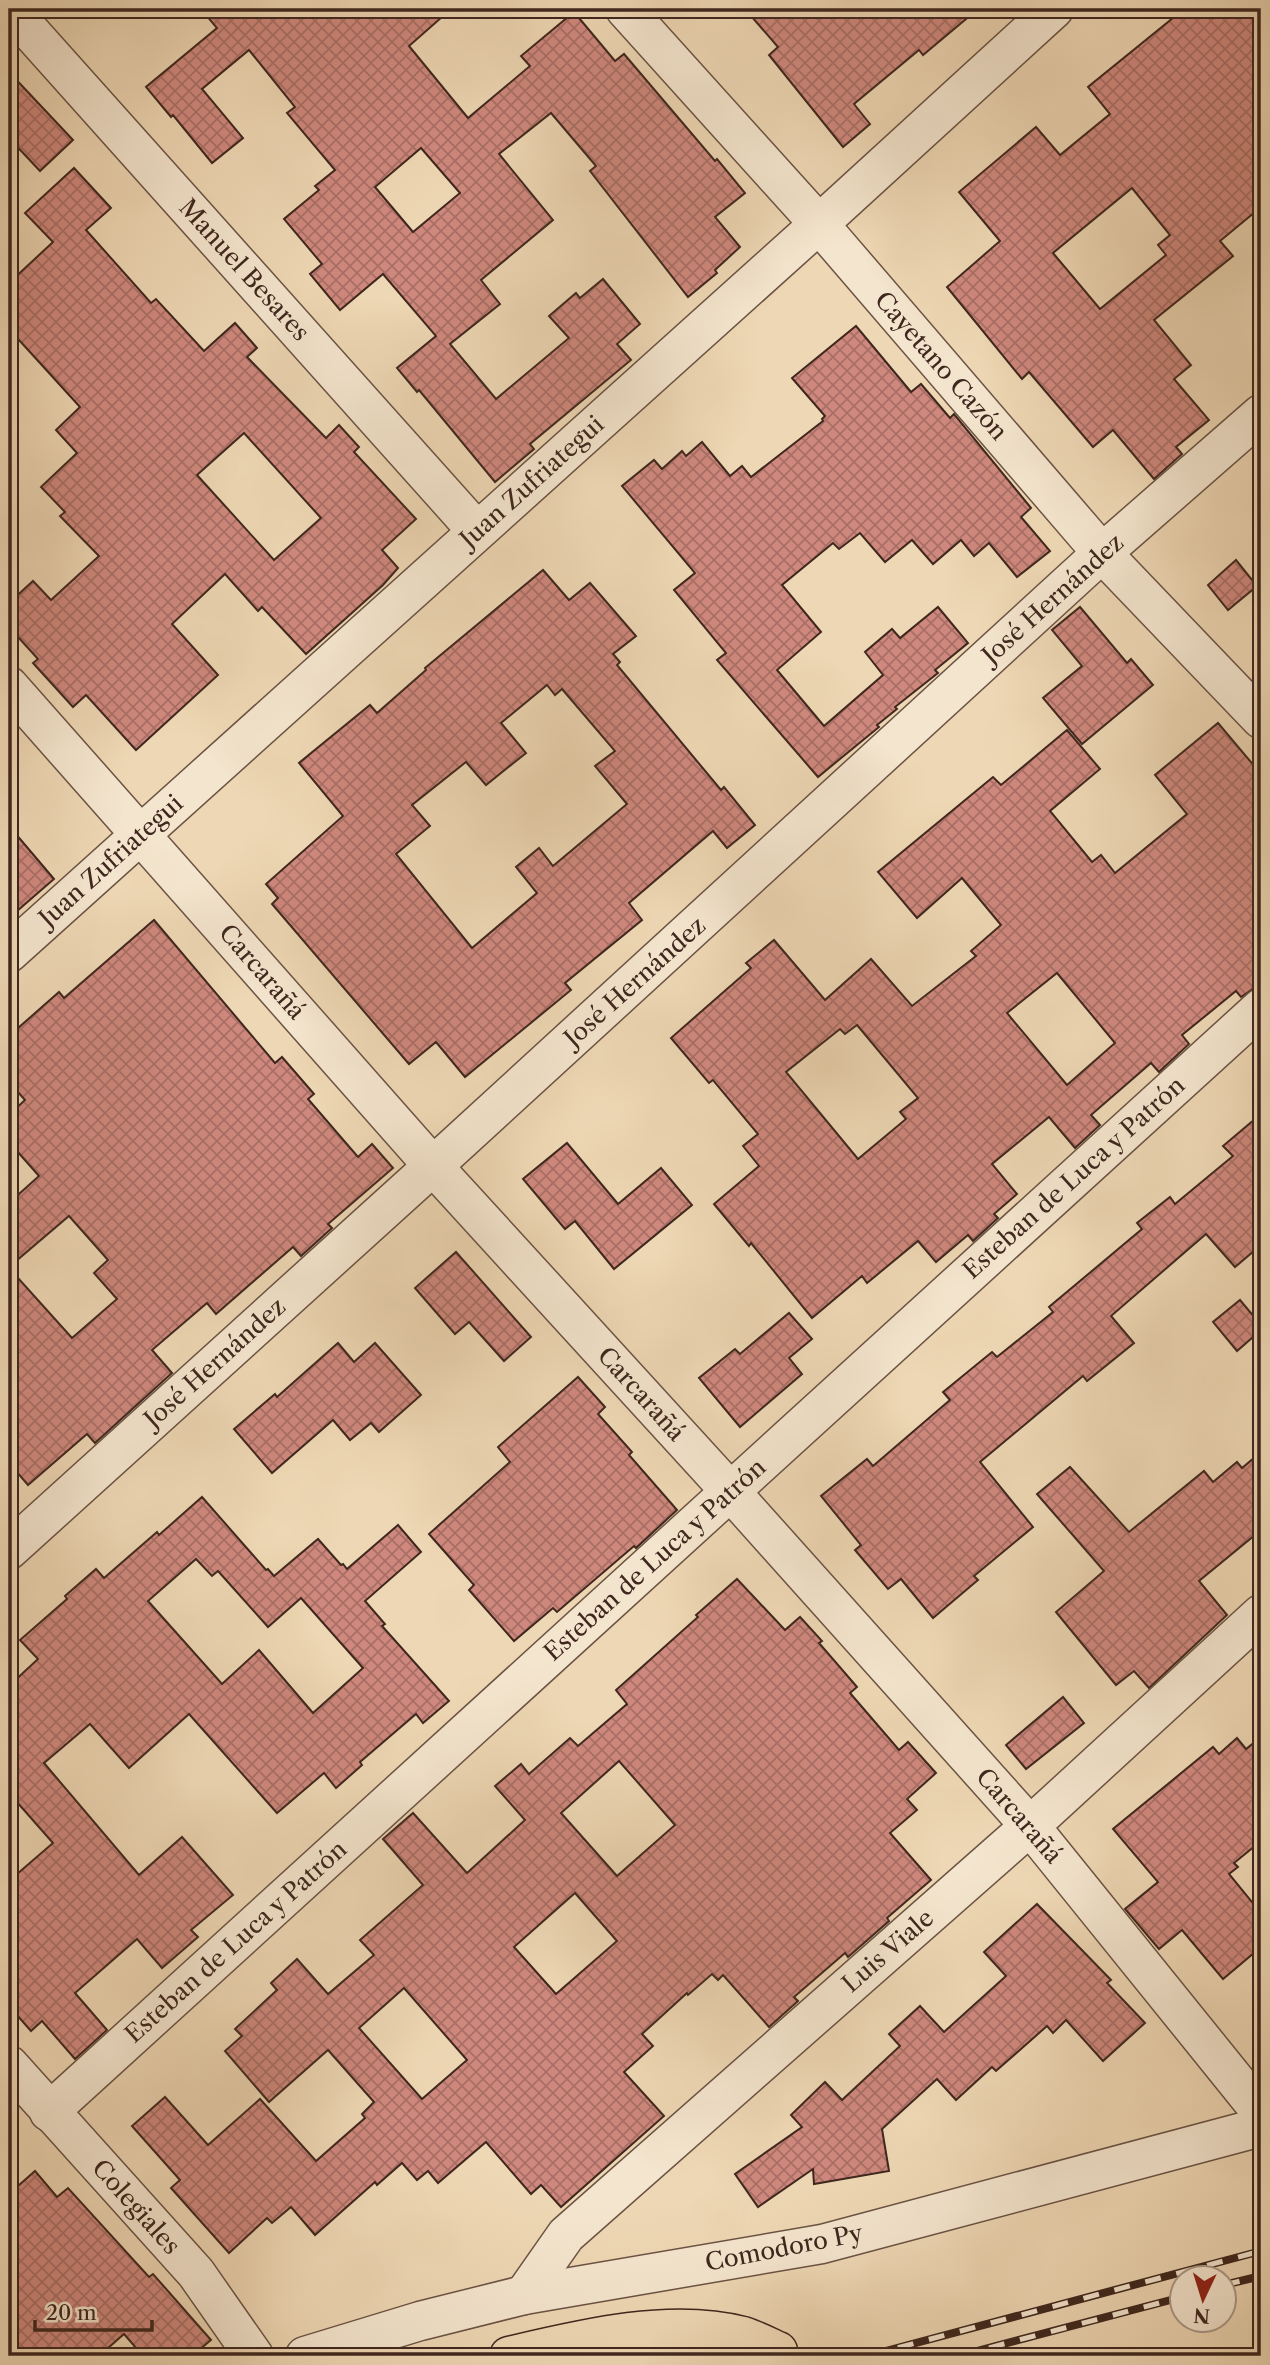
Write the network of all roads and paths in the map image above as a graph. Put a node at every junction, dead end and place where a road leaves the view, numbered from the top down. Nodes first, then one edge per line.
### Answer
1 (10, 9) edge
2 (625, 9) edge
3 (1054, 9) edge
4 (819, 224) junction
5 (1261, 414) edge
6 (477, 531) junction
7 (1102, 553) junction
8 (9, 686) edge
9 (1261, 719) edge
10 (141, 834) junction
11 (9, 953) edge
12 (1261, 1008) edge
13 (433, 1166) junction
14 (730, 1491) junction
15 (9, 1550) edge
16 (1261, 1614) edge
17 (1030, 1826) junction
18 (9, 2065) edge
19 (49, 2112) junction
20 (1261, 2112) edge
21 (1261, 2127) edge
22 (524, 2295) junction
23 (778, 2351) dead end
24 (254, 2356) edge
25 (305, 2356) edge
26 (509, 2356) edge

1 - 6 street, Manuel Besares
2 - 4 street, Cayetano Cazón
3 - 4 street, Juan Zufriategui
4 - 6 street, Juan Zufriategui
4 - 7 street, Cayetano Cazón
5 - 7 street, José Hernández
6 - 10 street, Juan Zufriategui
7 - 9 street, Cayetano Cazón
7 - 13 street, José Hernández
8 - 10 street, Carcarañá
10 - 11 street, Juan Zufriategui
10 - 13 street, Carcarañá
12 - 14 street, Esteban de Luca y Patrón
13 - 14 street, Carcarañá
13 - 15 street, José Hernández
14 - 17 street, Carcarañá
14 - 19 street, Esteban de Luca y Patrón
16 - 17 street, Luis Viale
17 - 20 street, Carcarañá
17 - 22 street, Luis Viale
18 - 19 street, Colegiales
19 - 24 street, Colegiales
21 - 22 street, Comodoro Py
22 - 25 street, Comodoro Py
23 - 26 main road

